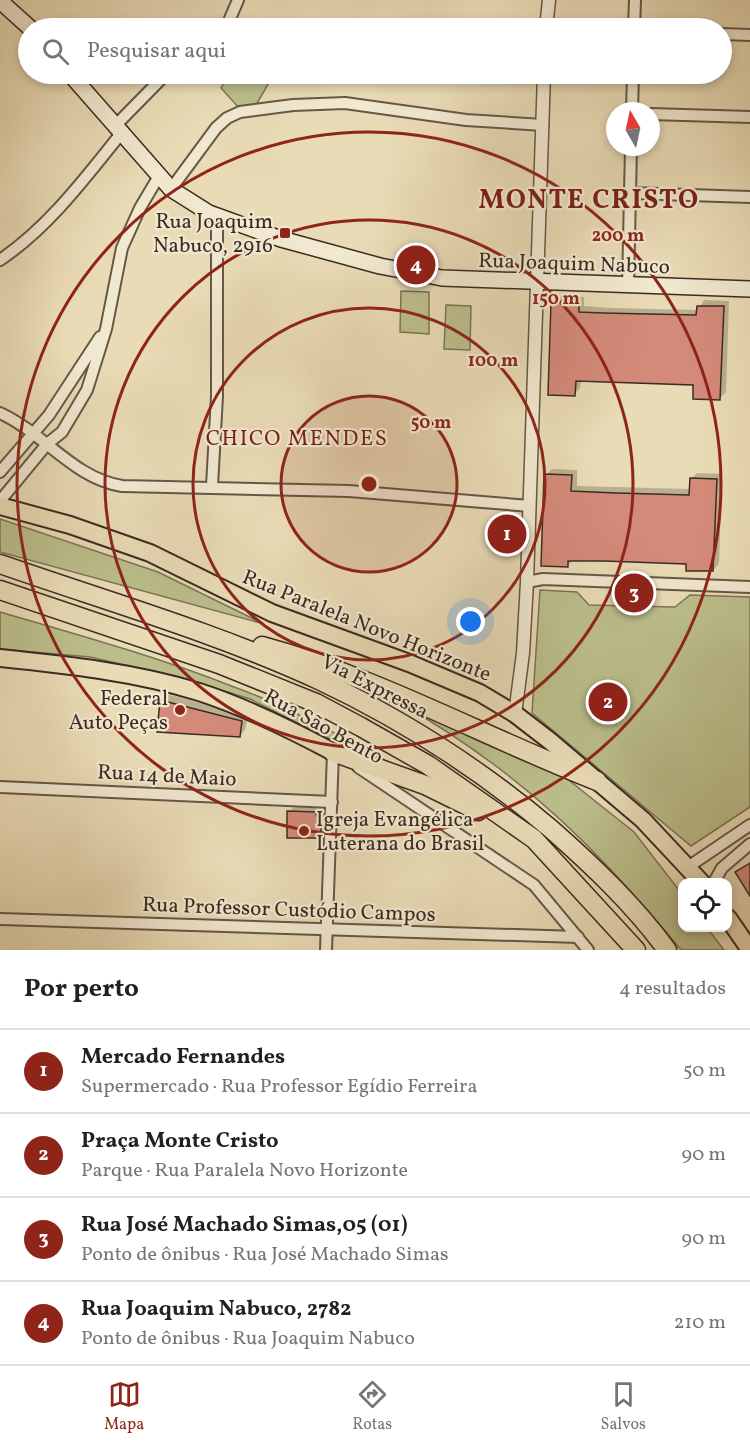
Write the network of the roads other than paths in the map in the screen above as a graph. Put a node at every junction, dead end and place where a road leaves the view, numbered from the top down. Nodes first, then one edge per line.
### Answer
1 (238, 0) edge
2 (549, 0) edge
3 (634, 0) edge
4 (0, 1) edge
5 (19, 18) edge
6 (230, 18) edge
7 (547, 18) edge
8 (634, 18) edge
9 (732, 34) edge
10 (750, 35) edge
11 (79, 84) edge
12 (157, 84) edge
13 (544, 84) edge
14 (633, 84) edge
15 (632, 102) edge
16 (660, 114) edge
17 (750, 117) edge
18 (543, 125) junction
19 (120, 128) junction
20 (631, 156) edge
21 (159, 177) junction
22 (171, 189) junction
23 (630, 193) junction
24 (750, 197) edge
25 (217, 216) junction
26 (0, 260) edge
27 (539, 283) junction
28 (628, 286) junction
29 (750, 289) edge
30 (106, 329) junction
31 (0, 413) edge
32 (33, 433) junction
33 (47, 444) junction
34 (0, 472) edge
35 (212, 486) junction
36 (0, 503) edge
37 (530, 506) junction
38 (0, 564) edge
39 (527, 582) junction
40 (750, 587) edge
41 (0, 591) edge
42 (216, 640) junction
43 (0, 658) edge
44 (515, 714) junction
45 (333, 752) junction
46 (597, 781) junction
47 (0, 787) edge
48 (332, 802) junction
49 (750, 825) edge
50 (732, 837) junction
51 (534, 839) junction
52 (746, 848) edge
53 (688, 867) junction
54 (698, 878) edge
55 (716, 878) edge
56 (0, 919) edge
57 (732, 924) edge
58 (327, 929) junction
59 (578, 937) junction
60 (326, 950) edge
61 (576, 950) edge
62 (588, 950) edge
63 (636, 950) edge
64 (667, 950) edge
65 (750, 950) edge

1 - 6 street
2 - 7 street
3 - 8 street
4 - 5 main road
9 - 10 street
11 - 19 main road, Rua Joaquim Nabuco
12 - 19 street
13 - 18 street
14 - 15 street
16 - 17 street
18 - 22 street
18 - 27 street
19 - 21 main road, Rua Joaquim Nabuco
19 - 26 street
20 - 23 street
21 - 22 main road, Rua Joaquim Nabuco
21 - 30 street
22 - 25 main road, Rua Joaquim Nabuco
23 - 24 street
23 - 28 street
25 - 27 main road, Rua Joaquim Nabuco
25 - 35 street
27 - 28 main road, Rua Joaquim Nabuco
27 - 37 street
28 - 29 main road, Rua Joaquim Nabuco
30 - 32 street
30 - 33 street
31 - 32 street
32 - 33 street
32 - 34 street
33 - 35 street
33 - 36 street
35 - 37 street
36 - 44 main road, Rua Paralela Novo Horizonte
37 - 39 street
38 - 42 highway, Via Expressa
39 - 40 street
39 - 44 street
41 - 51 highway, Via Expressa
42 - 46 highway
42 - 64 highway, Via Expressa
43 - 45 main road, Rua São Bento
44 - 46 main road, Rua Paralela Novo Horizonte
45 - 48 street
45 - 51 highway
45 - 59 street, Rua São Bento
46 - 53 main road, Rua Paralela Novo Horizonte
47 - 48 street, Rua 14 de Maio
48 - 58 street
49 - 50 street
50 - 52 street
50 - 53 street
51 - 63 highway, Via Expressa
52 - 55 street
53 - 54 main road, Rua Paralela Novo Horizonte
56 - 58 street, Rua Professor Custódio Campos
57 - 65 main road
58 - 59 street, Rua Professor Custódio Campos
58 - 60 street
59 - 61 street
59 - 62 street, Rua São Bento

